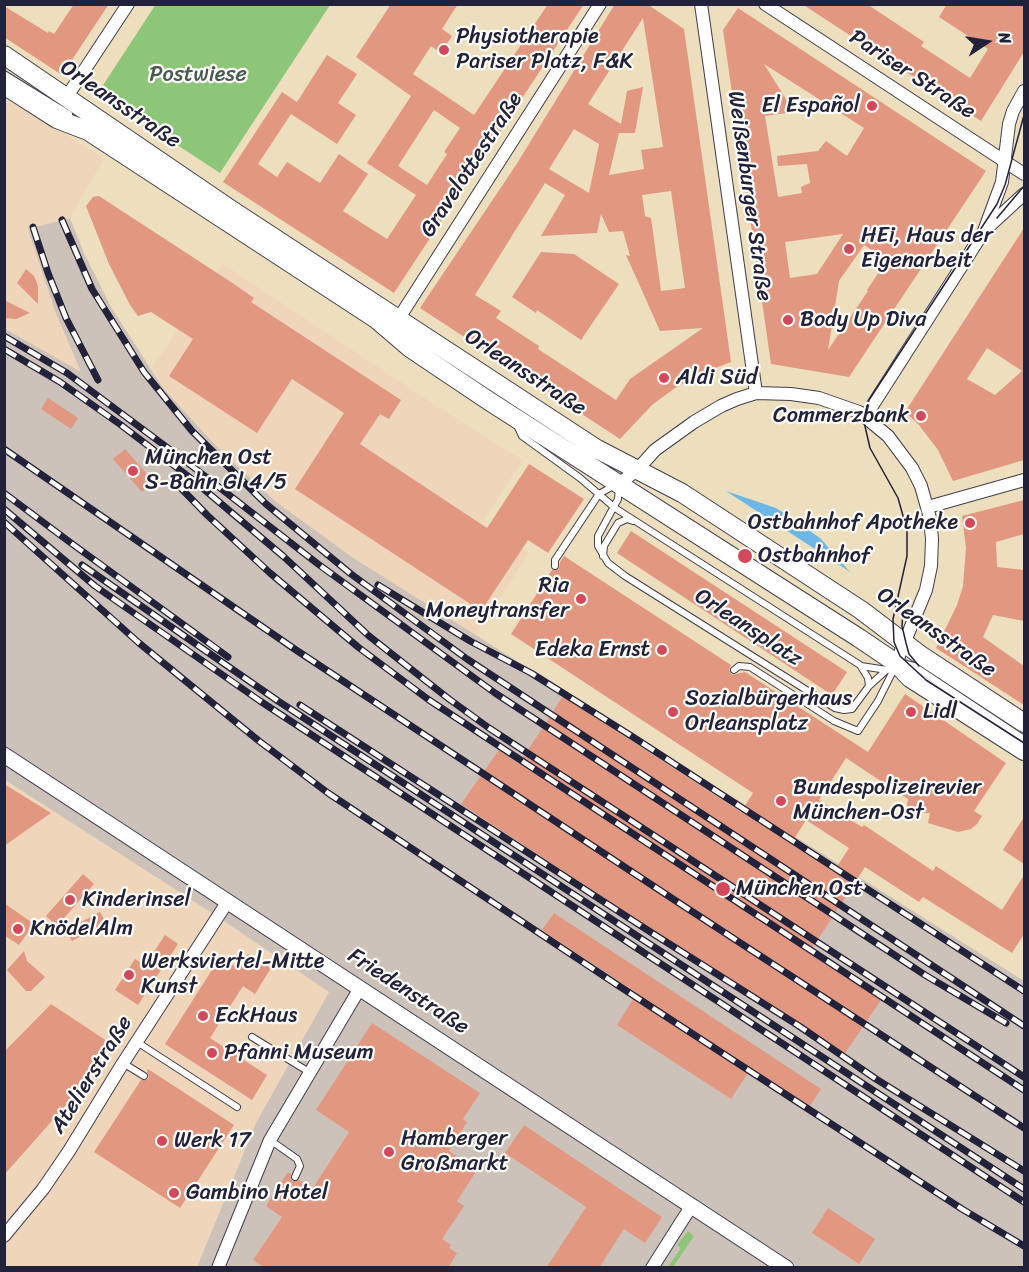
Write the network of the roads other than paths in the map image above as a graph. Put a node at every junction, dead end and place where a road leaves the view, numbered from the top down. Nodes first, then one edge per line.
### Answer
1 (128, 4) edge
2 (600, 4) edge
3 (701, 4) edge
4 (765, 4) edge
5 (4, 55) edge
6 (4, 74) edge
7 (4, 85) edge
8 (1024, 91) edge
9 (66, 98) junction
10 (73, 116) dead end
11 (82, 120) dead end
12 (1005, 161) junction
13 (1024, 174) edge
14 (1024, 194) edge
15 (984, 231) junction
16 (395, 325) junction
17 (438, 355) dead end
18 (473, 379) dead end
19 (500, 385) junction
20 (756, 393) junction
21 (513, 417) junction
22 (865, 417) junction
23 (613, 469) junction
24 (638, 469) junction
25 (1024, 480) edge
26 (599, 494) junction
27 (928, 507) junction
28 (615, 508) junction
29 (638, 523) junction
30 (603, 556) junction
31 (555, 566) dead end
32 (906, 643) junction
33 (861, 666) junction
34 (734, 670) dead end
35 (896, 671) junction
36 (868, 686) junction
37 (1024, 723) edge
38 (1024, 739) edge
39 (1024, 751) edge
40 (4, 756) edge
41 (228, 901) junction
42 (360, 988) junction
43 (252, 1037) dead end
44 (137, 1042) junction
45 (123, 1063) junction
46 (309, 1072) junction
47 (144, 1076) dead end
48 (237, 1107) dead end
49 (270, 1140) junction
50 (295, 1177) dead end
51 (692, 1205) junction
52 (4, 1236) edge
53 (218, 1268) edge
54 (652, 1268) edge
55 (786, 1268) edge

1 - 9 street
2 - 16 street, Gravelottestraße
3 - 20 street, Weißenburger Straße
4 - 12 street, Pariser Straße
5 - 9 main road, Orleansstraße
6 - 10 lane
7 - 16 main road, Orleansstraße
8 - 12 street
9 - 16 main road, Orleansstraße
11 - 16 lane
12 - 13 street, Pariser Straße
12 - 15 street
14 - 15 street
15 - 22 street
16 - 17 lane
16 - 19 main road, Orleansstraße
16 - 21 main road, Orleansstraße
18 - 19 lane
19 - 23 main road, Orleansstraße
20 - 22 street, Orleansplatz
20 - 24 street, Orleansplatz
21 - 23 main road, Orleansstraße
21 - 26 lane, Orleansstraße
22 - 27 street, Orleansplatz
23 - 24 main road, Orleansstraße
23 - 24 street, Orleansplatz
23 - 26 lane, Orleansplatz
23 - 28 lane
23 - 35 main road, Orleansstraße
24 - 32 main road, Orleansstraße
25 - 27 street
26 - 28 lane, Orleansplatz
26 - 31 lane, Orleansplatz
27 - 32 street, Orleansplatz
28 - 29 lane, Orleansplatz
28 - 30 lane
29 - 30 lane
29 - 33 lane, Orleansplatz
30 - 36 lane, Orleansplatz
32 - 35 street, Orleansplatz
32 - 37 main road, Orleansstraße
33 - 35 lane, Orleansstraße
33 - 36 lane
34 - 35 lane, Orleansplatz
35 - 36 lane, Orleansplatz
35 - 38 lane
35 - 39 main road, Orleansstraße
40 - 41 street, Friedenstraße
41 - 42 street, Friedenstraße
41 - 44 street, Atelierstraße
42 - 46 street
42 - 51 street, Friedenstraße
43 - 46 lane
44 - 45 street, Atelierstraße
44 - 48 lane
45 - 47 lane
45 - 52 street, Atelierstraße
46 - 49 street
49 - 50 lane
49 - 53 street
51 - 54 street
51 - 55 street, Friedenstraße

